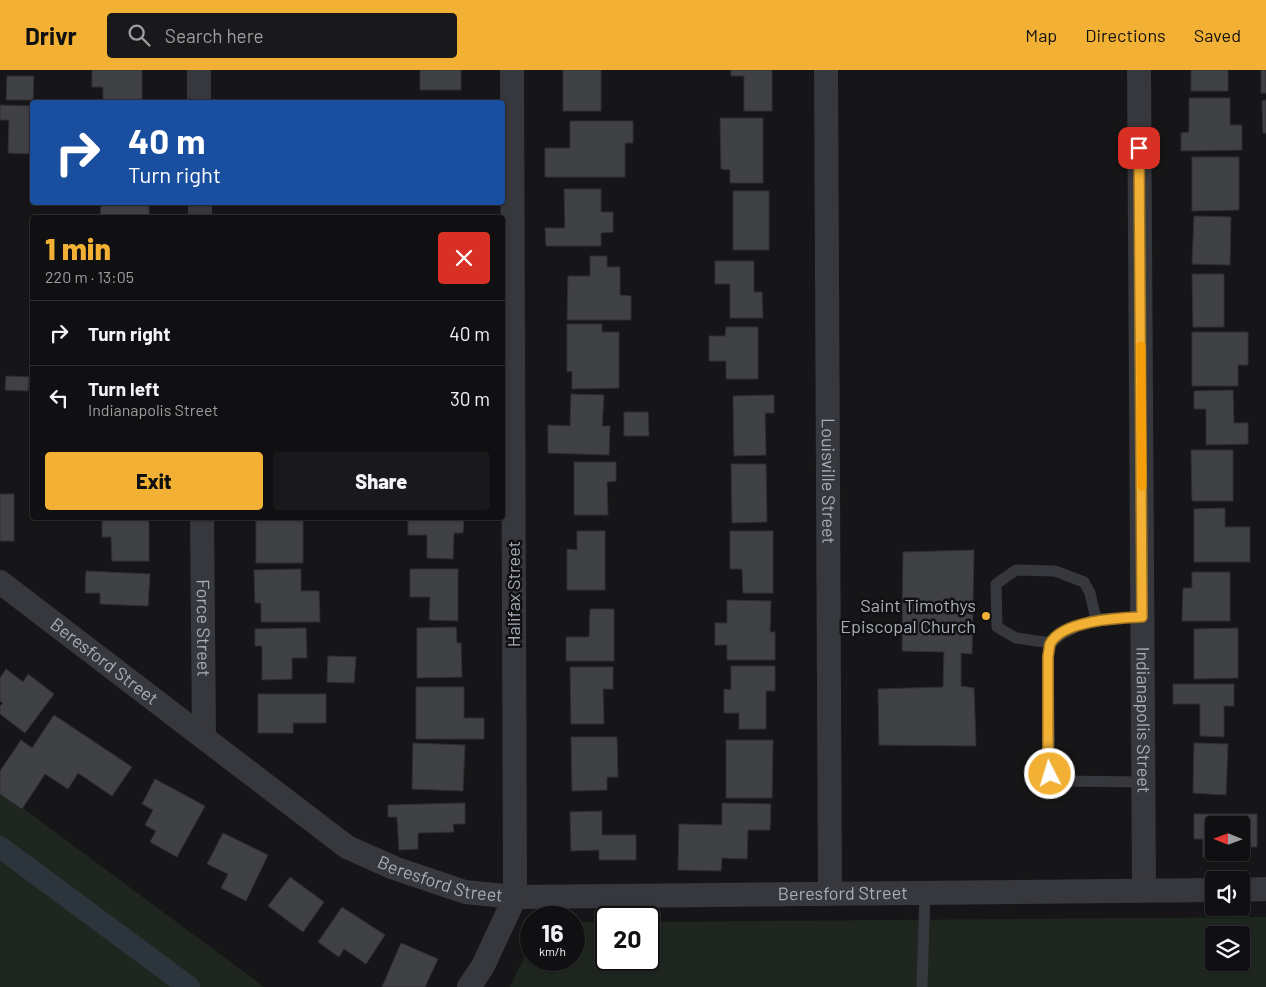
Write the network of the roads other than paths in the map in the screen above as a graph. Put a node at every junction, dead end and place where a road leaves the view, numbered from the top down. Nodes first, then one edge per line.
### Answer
1 (199, 70) edge
2 (512, 70) edge
3 (826, 70) edge
4 (1139, 70) edge
5 (200, 100) edge
6 (202, 520) edge
7 (0, 582) edge
8 (1142, 617) junction
9 (1096, 619) junction
10 (1051, 643) junction
11 (204, 738) junction
12 (1143, 782) junction
13 (1144, 890) junction
14 (1205, 890) edge
15 (1250, 890) edge
16 (1266, 890) edge
17 (830, 892) junction
18 (926, 892) junction
19 (515, 897) junction
20 (469, 987) edge
21 (922, 987) edge

1 - 5 street
2 - 19 street, Halifax Street
3 - 17 street, Louisville Street
4 - 8 street, Indianapolis Street
6 - 11 street, Force Street
7 - 11 street, Beresford Street
8 - 9 lane
8 - 12 street, Indianapolis Street
9 - 10 lane
9 - 10 lane
10 - 12 lane
11 - 19 street, Beresford Street
12 - 13 street, Indianapolis Street
13 - 14 street, Beresford Street
13 - 18 street, Beresford Street
15 - 16 street
17 - 18 street, Beresford Street
17 - 19 street, Beresford Street
18 - 21 lane
19 - 20 street, Halifax Street

